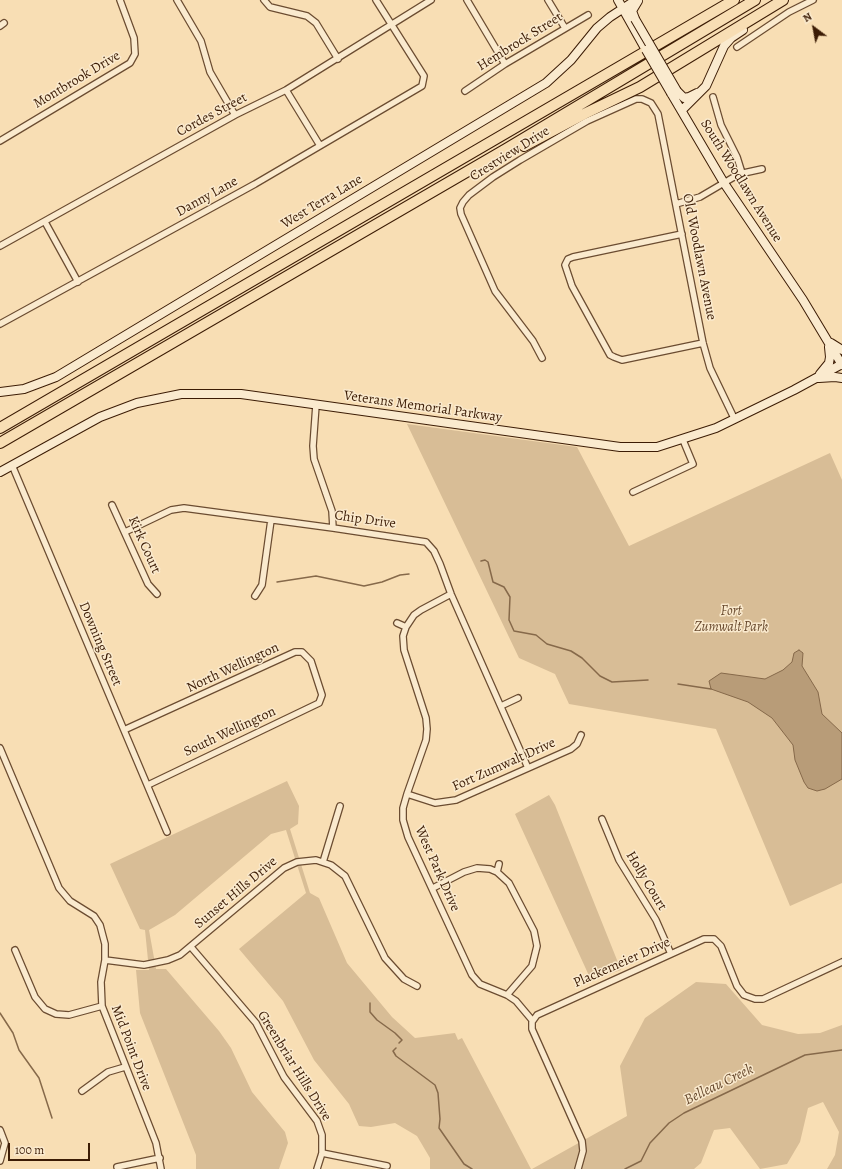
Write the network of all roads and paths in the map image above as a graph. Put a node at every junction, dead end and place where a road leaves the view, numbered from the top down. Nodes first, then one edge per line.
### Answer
1 (120, 0) edge
2 (177, 0) edge
3 (264, 0) edge
4 (376, 0) edge
5 (431, 0) edge
6 (467, 0) edge
7 (548, 0) edge
8 (618, 0) edge
9 (638, 0) edge
10 (734, 0) edge
11 (755, 0) edge
12 (783, 0) edge
13 (790, 0) edge
14 (813, 0) edge
15 (623, 8) junction
16 (588, 15) dead end
17 (632, 21) junction
18 (392, 25) junction
19 (565, 28) junction
20 (737, 47) dead end
21 (338, 59) junction
22 (505, 64) junction
23 (706, 86) junction
24 (286, 90) junction
25 (465, 91) dead end
26 (674, 92) junction
27 (713, 97) dead end
28 (647, 101) joint
29 (682, 110) junction
30 (235, 115) junction
31 (0, 141) edge
32 (319, 144) junction
33 (506, 149) junction
34 (762, 169) dead end
35 (742, 173) junction
36 (724, 183) junction
37 (676, 204) junction
38 (45, 222) junction
39 (682, 234) junction
40 (0, 246) edge
41 (78, 282) junction
42 (0, 324) edge
43 (827, 340) junction
44 (703, 343) junction
45 (842, 350) edge
46 (542, 358) dead end
47 (842, 364) edge
48 (842, 378) edge
49 (815, 379) junction
50 (0, 392) edge
51 (316, 405) junction
52 (734, 418) junction
53 (0, 428) edge
54 (683, 440) junction
55 (0, 442) edge
56 (12, 465) junction
57 (0, 472) edge
58 (633, 492) dead end
59 (112, 504) dead end
60 (271, 520) junction
61 (333, 528) junction
62 (125, 532) junction
63 (157, 594) dead end
64 (451, 594) junction
65 (255, 596) dead end
66 (397, 623) dead end
67 (406, 627) junction
68 (518, 698) dead end
69 (322, 701) joint
70 (500, 706) junction
71 (124, 730) junction
72 (581, 735) dead end
73 (0, 748) edge
74 (528, 768) junction
75 (148, 785) junction
76 (406, 794) junction
77 (340, 806) dead end
78 (602, 820) dead end
79 (167, 832) dead end
80 (324, 862) junction
81 (499, 864) dead end
82 (497, 872) junction
83 (433, 888) junction
84 (191, 947) junction
85 (15, 950) dead end
86 (671, 954) junction
87 (105, 960) junction
88 (842, 962) edge
89 (417, 986) dead end
90 (507, 995) junction
91 (102, 1006) junction
92 (532, 1020) junction
93 (125, 1067) junction
94 (82, 1091) dead end
95 (0, 1130) edge
96 (322, 1153) junction
97 (160, 1158) junction
98 (0, 1161) edge
99 (387, 1166) dead end
100 (117, 1167) dead end
101 (161, 1169) edge
102 (317, 1169) edge
103 (578, 1169) edge

1 - 31 street, Montbrook Drive
2 - 30 street
3 - 21 street
4 - 18 street
5 - 18 street, Cordes Street
6 - 22 street
7 - 19 street
8 - 15 street, South Woodlawn Avenue
9 - 15 street, West Terra Lane
9 - 17 street
10 - 53 highway
11 - 33 highway
12 - 33 highway
13 - 23 street
14 - 20 street
15 - 17 street, South Woodlawn Avenue
15 - 50 street, West Terra Lane
16 - 19 street, Hembrock Street
17 - 26 street, South Woodlawn Avenue, bridge
18 - 21 street, Cordes Street
18 - 32 street, Danny Lane
19 - 22 street, Hembrock Street
21 - 24 street, Cordes Street
22 - 25 street, Hembrock Street
23 - 26 street
23 - 29 street
24 - 30 street, Cordes Street
24 - 32 street
26 - 29 street, South Woodlawn Avenue
27 - 35 street
28 - 37 street, Old Woodlawn Avenue
28 - 46 street, Crestview Drive
29 - 36 street, South Woodlawn Avenue
30 - 38 street, Cordes Street
32 - 41 street, Danny Lane
33 - 55 highway
34 - 35 street
35 - 36 street
36 - 37 street
36 - 43 street, South Woodlawn Avenue
37 - 39 street, Old Woodlawn Avenue
38 - 40 street, Cordes Street
38 - 41 street
39 - 44 street, Old Woodlawn Avenue
39 - 44 street
41 - 42 street, Danny Lane
43 - 45 street
43 - 47 street, South Woodlawn Avenue
43 - 49 street
44 - 52 street, Old Woodlawn Avenue
47 - 49 street, Veterans Memorial Parkway
48 - 49 street
49 - 52 street, Veterans Memorial Parkway
51 - 54 street, Veterans Memorial Parkway
51 - 56 street, Veterans Memorial Parkway
51 - 61 street
52 - 54 street, Veterans Memorial Parkway
54 - 58 street
56 - 57 street, Veterans Memorial Parkway
56 - 71 street, Downing Street
59 - 62 street, Kirk Court
60 - 61 street, Chip Drive
60 - 62 street, Chip Drive
60 - 65 street
61 - 64 street, Chip Drive
62 - 63 street, Kirk Court
64 - 67 street
64 - 70 street, Chip Drive
66 - 67 street
67 - 76 street, West Park Drive
68 - 70 street
69 - 71 street, North Wellington
69 - 75 street, South Wellington
70 - 74 street, Chip Drive
71 - 75 street, Downing Street
72 - 74 street, Fort Zumwalt Drive
73 - 87 street, Mid Point Drive
74 - 76 street, Fort Zumwalt Drive
75 - 79 street, Downing Street
76 - 83 street, West Park Drive
77 - 80 street
78 - 86 street, Holly Court
80 - 84 street, Sunset Hills Drive
80 - 89 street
81 - 82 street
82 - 83 street
82 - 90 street
83 - 90 street, West Park Drive
84 - 87 street, Sunset Hills Drive
84 - 96 street, Greenbriar Hills Drive
85 - 91 street
86 - 88 street, Plackemeier Drive
86 - 92 street, Plackemeier Drive
87 - 91 street, Mid Point Drive
90 - 92 street, West Park Drive
91 - 93 street, Mid Point Drive
92 - 103 street
93 - 94 street
93 - 97 street, Mid Point Drive
95 - 98 street
96 - 99 street
96 - 102 street, Greenbriar Hills Drive
97 - 100 street
97 - 101 street, Mid Point Drive

